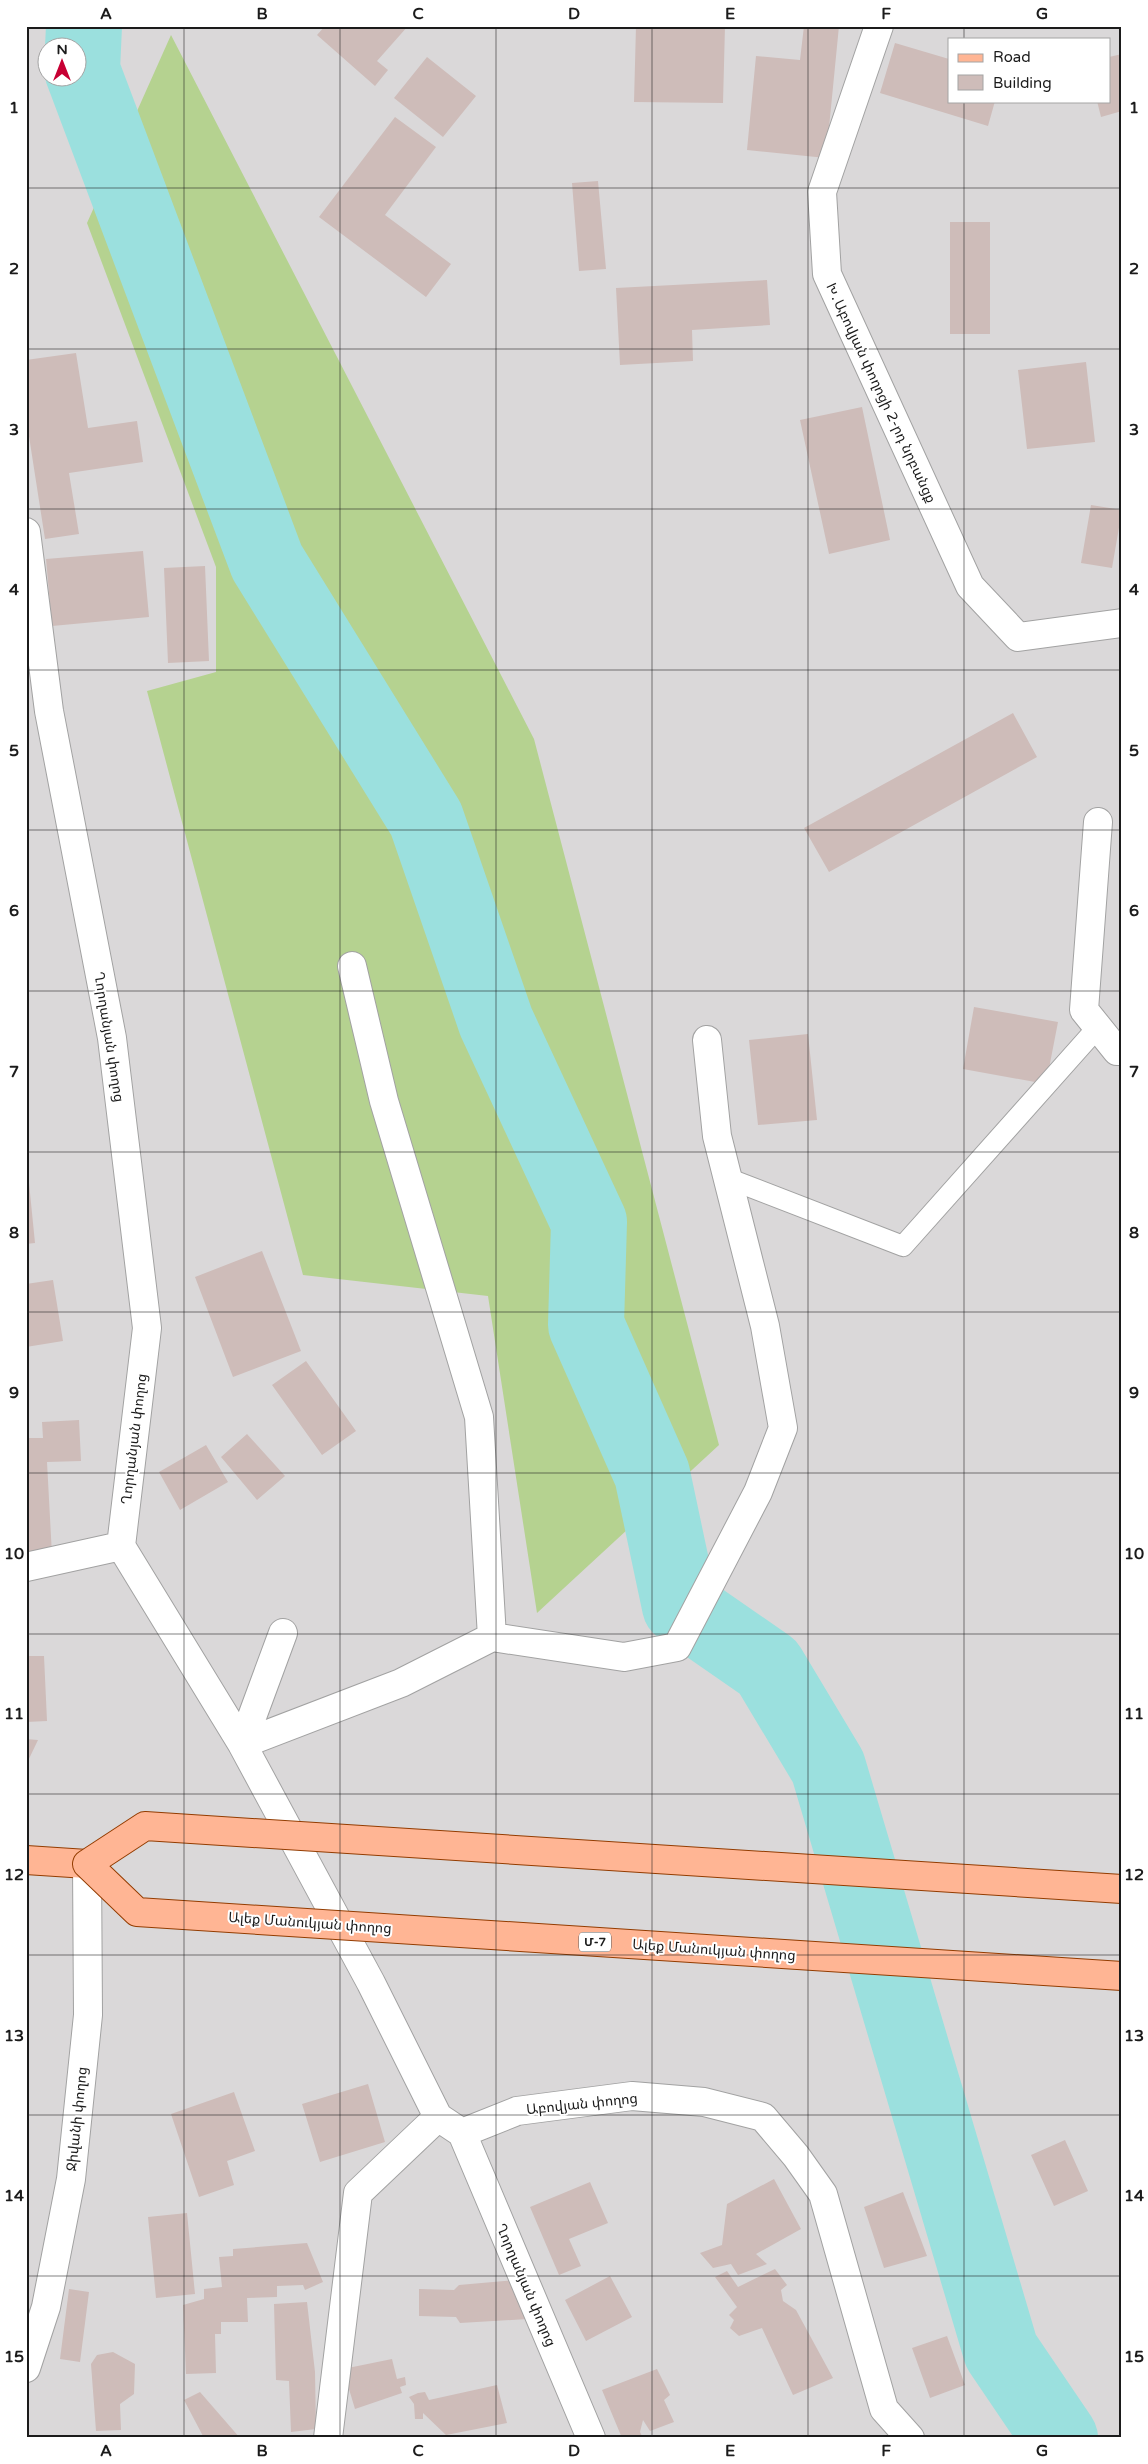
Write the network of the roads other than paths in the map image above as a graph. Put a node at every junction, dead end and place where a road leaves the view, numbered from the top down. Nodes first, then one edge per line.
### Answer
1 (879, 26) edge
2 (26, 532) edge
3 (1122, 622) edge
4 (1098, 822) dead end
5 (352, 966) dead end
6 (1098, 1027) junction
7 (707, 1040) dead end
8 (1122, 1050) edge
9 (728, 1178) junction
10 (121, 1546) junction
11 (26, 1567) edge
12 (284, 1633) dead end
13 (492, 1637) junction
14 (242, 1744) junction
15 (26, 1860) edge
16 (86, 1864) junction
17 (1122, 1889) edge
18 (1122, 1976) edge
19 (438, 2117) junction
20 (462, 2132) junction
21 (26, 2368) edge
22 (328, 2438) edge
23 (591, 2438) edge
24 (910, 2438) edge

1 - 3 street, Խ․Աբովյան փողոցի 2-րդ նրբանցք
2 - 10 street, Ղորղանյան փողոց
4 - 6 street
5 - 13 street
6 - 8 street
6 - 9 lane
7 - 9 street
9 - 13 street
10 - 11 street
10 - 14 street
12 - 14 street
13 - 14 street
14 - 19 street
15 - 16 main road
16 - 17 main road, bridge
16 - 18 main road, Ալեք Մանուկյան փողոց / Մ-7, bridge
16 - 21 street, Ջիվանի փողոց
19 - 20 street
19 - 22 street
20 - 23 street, Ղորղանյան փողոց
20 - 24 street, Աբովյան փողոց

